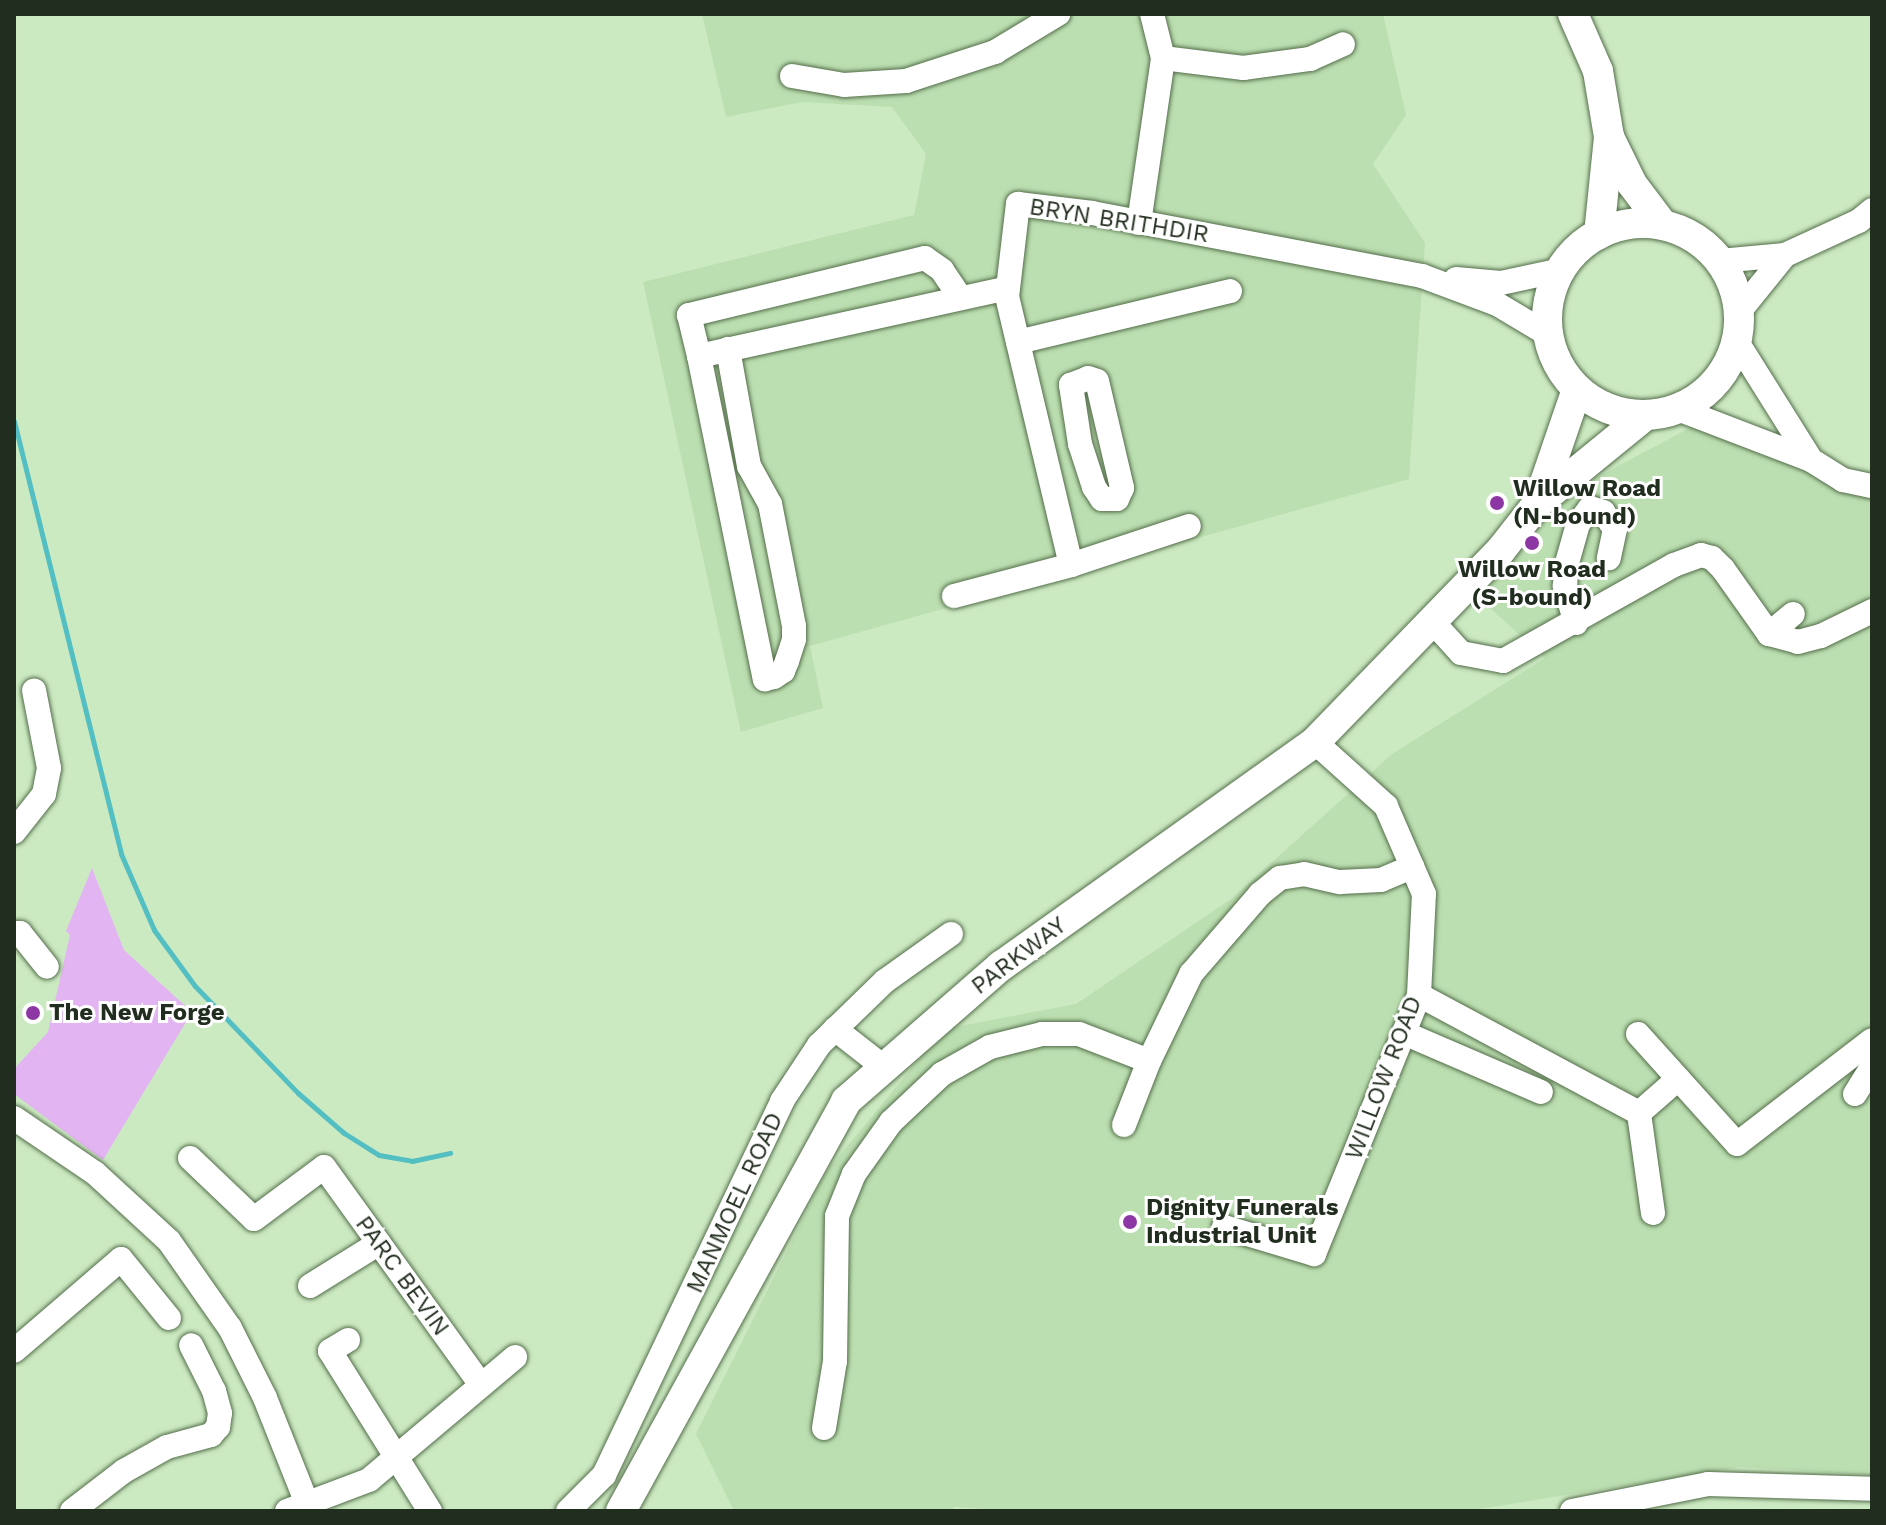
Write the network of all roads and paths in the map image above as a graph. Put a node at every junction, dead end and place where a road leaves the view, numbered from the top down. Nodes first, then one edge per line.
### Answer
1 (1058, 14) edge
2 (1152, 14) edge
3 (1573, 14) edge
4 (1343, 44) dead end
5 (1163, 58) junction
6 (792, 76) dead end
7 (1609, 137) junction
8 (1872, 210) edge
9 (1139, 223) junction
10 (1663, 225) junction
11 (1599, 234) junction
12 (1785, 255) junction
13 (1720, 261) junction
14 (1561, 270) junction
15 (1422, 276) junction
16 (1008, 288) junction
17 (1230, 291) dead end
18 (960, 297) junction
19 (1739, 312) junction
20 (1549, 335) junction
21 (1018, 342) junction
22 (1737, 342) junction
23 (728, 349) junction
24 (699, 356) junction
25 (1577, 389) junction
26 (1678, 409) junction
27 (1646, 415) junction
28 (1080, 444) dead end
29 (1044, 451) junction
30 (1811, 460) junction
31 (1872, 486) edge
32 (1538, 503) junction
33 (1189, 526) dead end
34 (1609, 558) dead end
35 (1071, 565) junction
36 (954, 596) dead end
37 (1872, 611) edge
38 (1793, 614) dead end
39 (1432, 621) junction
40 (1576, 623) junction
41 (1769, 634) junction
42 (34, 690) dead end
43 (1315, 742) junction
44 (22, 823) edge
45 (1412, 867) junction
46 (14, 933) edge
47 (951, 934) dead end
48 (47, 967) dead end
49 (1419, 995) junction
50 (835, 1029) junction
51 (1404, 1033) junction
52 (1638, 1034) dead end
53 (1872, 1040) edge
54 (1149, 1061) junction
55 (1872, 1067) edge
56 (885, 1068) junction
57 (1678, 1079) junction
58 (1541, 1092) dead end
59 (1855, 1094) dead end
60 (1639, 1113) junction
61 (14, 1118) edge
62 (1124, 1125) dead end
63 (190, 1158) dead end
64 (1653, 1213) dead end
65 (1224, 1227) dead end
66 (379, 1243) junction
67 (310, 1286) dead end
68 (169, 1318) dead end
69 (348, 1340) dead end
70 (191, 1345) dead end
71 (14, 1351) edge
72 (515, 1357) dead end
73 (481, 1385) junction
74 (824, 1428) dead end
75 (393, 1456) junction
76 (1872, 1489) edge
77 (302, 1508) edge
78 (72, 1511) edge
79 (430, 1511) edge
80 (568, 1511) edge
81 (621, 1511) edge
82 (1572, 1511) edge

1 - 6 street
2 - 5 street
3 - 7 main road
4 - 5 street
5 - 9 street
7 - 10 main road
7 - 11 main road
8 - 12 street
9 - 15 street, BRYN BRITHDIR
9 - 16 street, BRYN BRITHDIR
10 - 11 main road
10 - 13 main road
11 - 14 main road
12 - 13 street
12 - 19 street
13 - 19 main road
14 - 15 street
14 - 20 main road
15 - 20 street, BRYN BRITHDIR
16 - 18 street
16 - 21 street, BRYN BRITHDIR
17 - 21 street
18 - 23 street
18 - 24 street
19 - 22 main road
20 - 25 main road
21 - 29 street, BRYN BRITHDIR
22 - 26 main road
22 - 30 street
23 - 24 street
23 - 24 street
25 - 27 main road
25 - 32 main road
26 - 27 main road
26 - 30 street
27 - 32 main road
28 - 29 street
29 - 35 street, BRYN BRITHDIR
30 - 31 street
32 - 39 main road, PARKWAY
33 - 35 street
34 - 40 street
35 - 36 street
37 - 41 street
38 - 41 street
39 - 40 street
39 - 43 main road, PARKWAY
40 - 41 street
42 - 44 street
43 - 45 street, WILLOW ROAD
43 - 56 main road, PARKWAY
45 - 49 street, WILLOW ROAD
45 - 54 street
46 - 48 street
47 - 50 street, MANMOEL ROAD
49 - 51 street, WILLOW ROAD
49 - 60 street
50 - 56 street
50 - 80 street, MANMOEL ROAD
51 - 58 street
51 - 65 street, WILLOW ROAD
52 - 57 street
53 - 57 street
54 - 62 street
54 - 74 street
55 - 59 street
56 - 81 main road, PARKWAY
57 - 60 street
60 - 64 street
61 - 77 street
63 - 66 street, PARC BEVIN
66 - 67 street
66 - 73 street, PARC BEVIN
68 - 71 street
69 - 75 street
70 - 78 street
72 - 73 street
73 - 75 street
75 - 77 street
75 - 79 street
76 - 82 street

